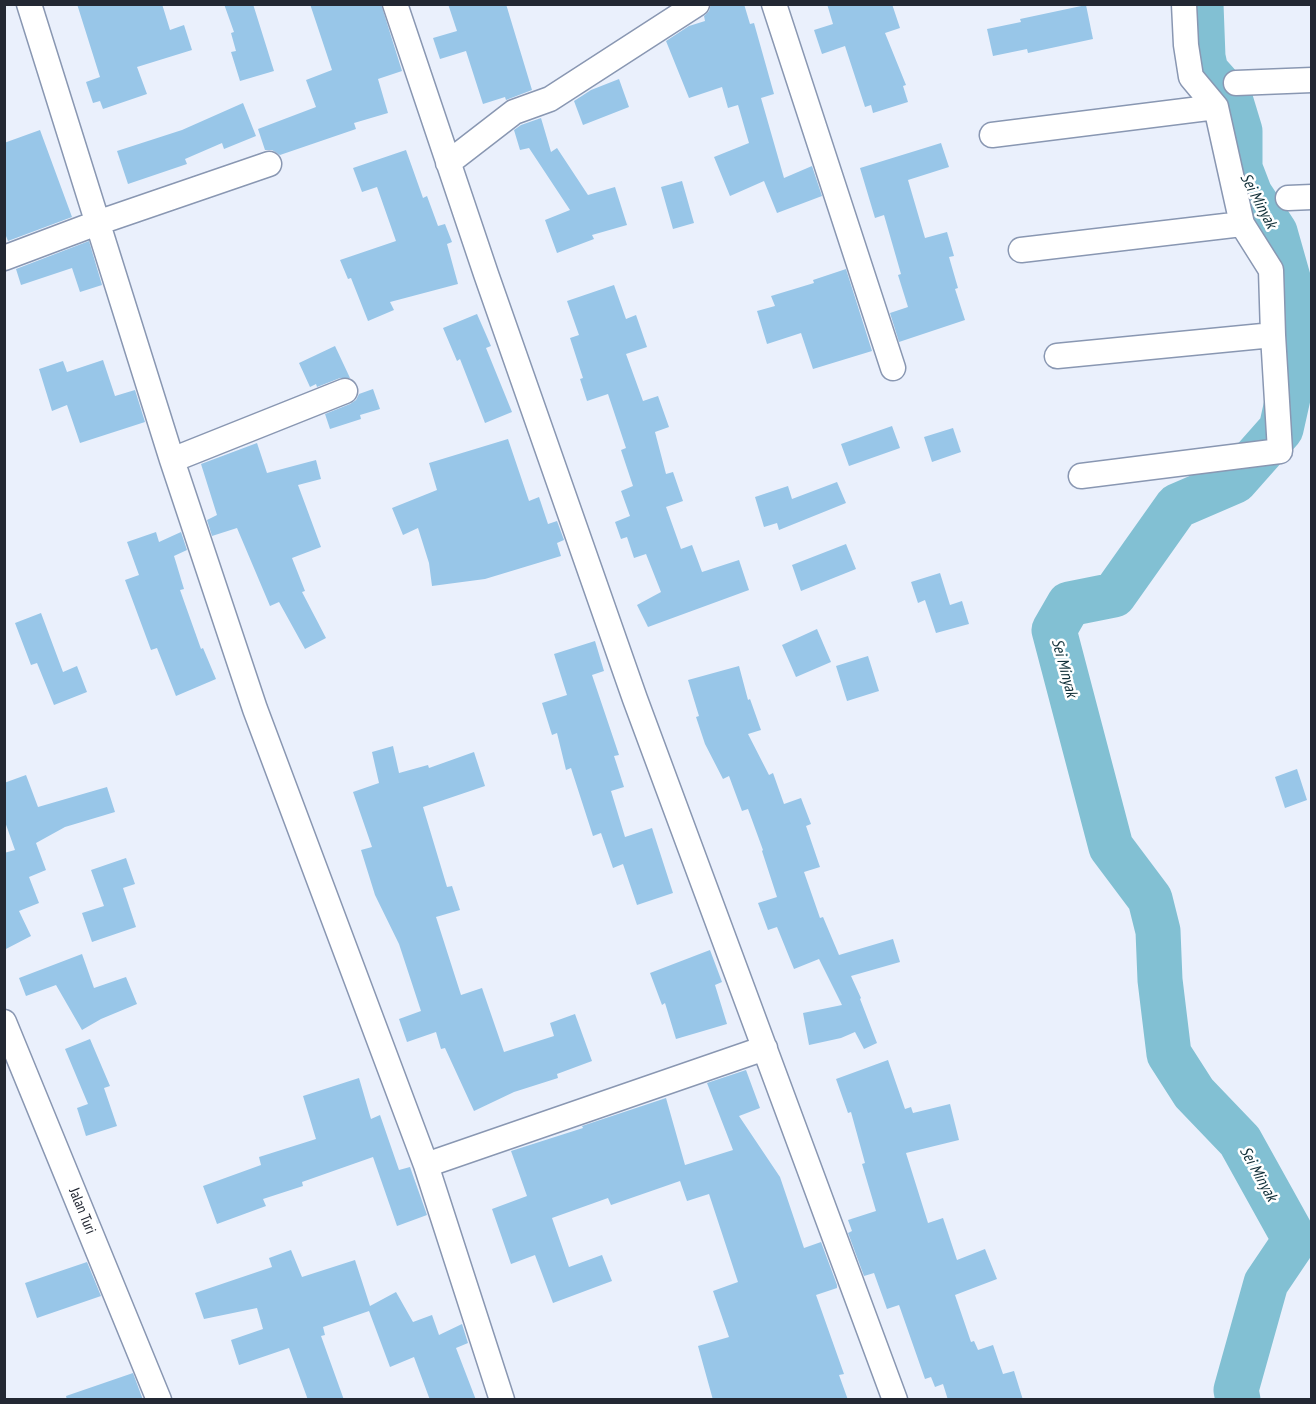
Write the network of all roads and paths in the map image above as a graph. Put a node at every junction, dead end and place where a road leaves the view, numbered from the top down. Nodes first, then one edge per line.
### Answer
1 (29, 4) edge
2 (395, 4) edge
3 (696, 4) edge
4 (774, 4) edge
5 (1184, 4) edge
6 (1311, 80) edge
7 (1236, 83) dead end
8 (1216, 107) junction
9 (992, 135) dead end
10 (448, 163) junction
11 (269, 164) dead end
12 (1311, 197) edge
13 (1288, 198) dead end
14 (97, 223) junction
15 (1242, 224) junction
16 (1021, 250) dead end
17 (4, 258) edge
18 (1273, 334) junction
19 (1056, 356) dead end
20 (893, 368) dead end
21 (345, 391) dead end
22 (172, 460) junction
23 (1081, 476) dead end
24 (4, 1022) edge
25 (765, 1048) junction
26 (426, 1165) junction
27 (159, 1400) edge
28 (502, 1400) edge
29 (895, 1400) edge

1 - 14 street
2 - 10 street
3 - 10 street
4 - 20 street
5 - 8 street
6 - 7 street
8 - 9 street
8 - 15 street
10 - 25 street
11 - 14 street
12 - 13 street
14 - 17 street
14 - 22 street
15 - 16 street
15 - 18 street
18 - 19 street
18 - 23 street
21 - 22 street
22 - 26 street
24 - 27 street, Jalan Turi
25 - 26 street
25 - 29 street
26 - 28 street

